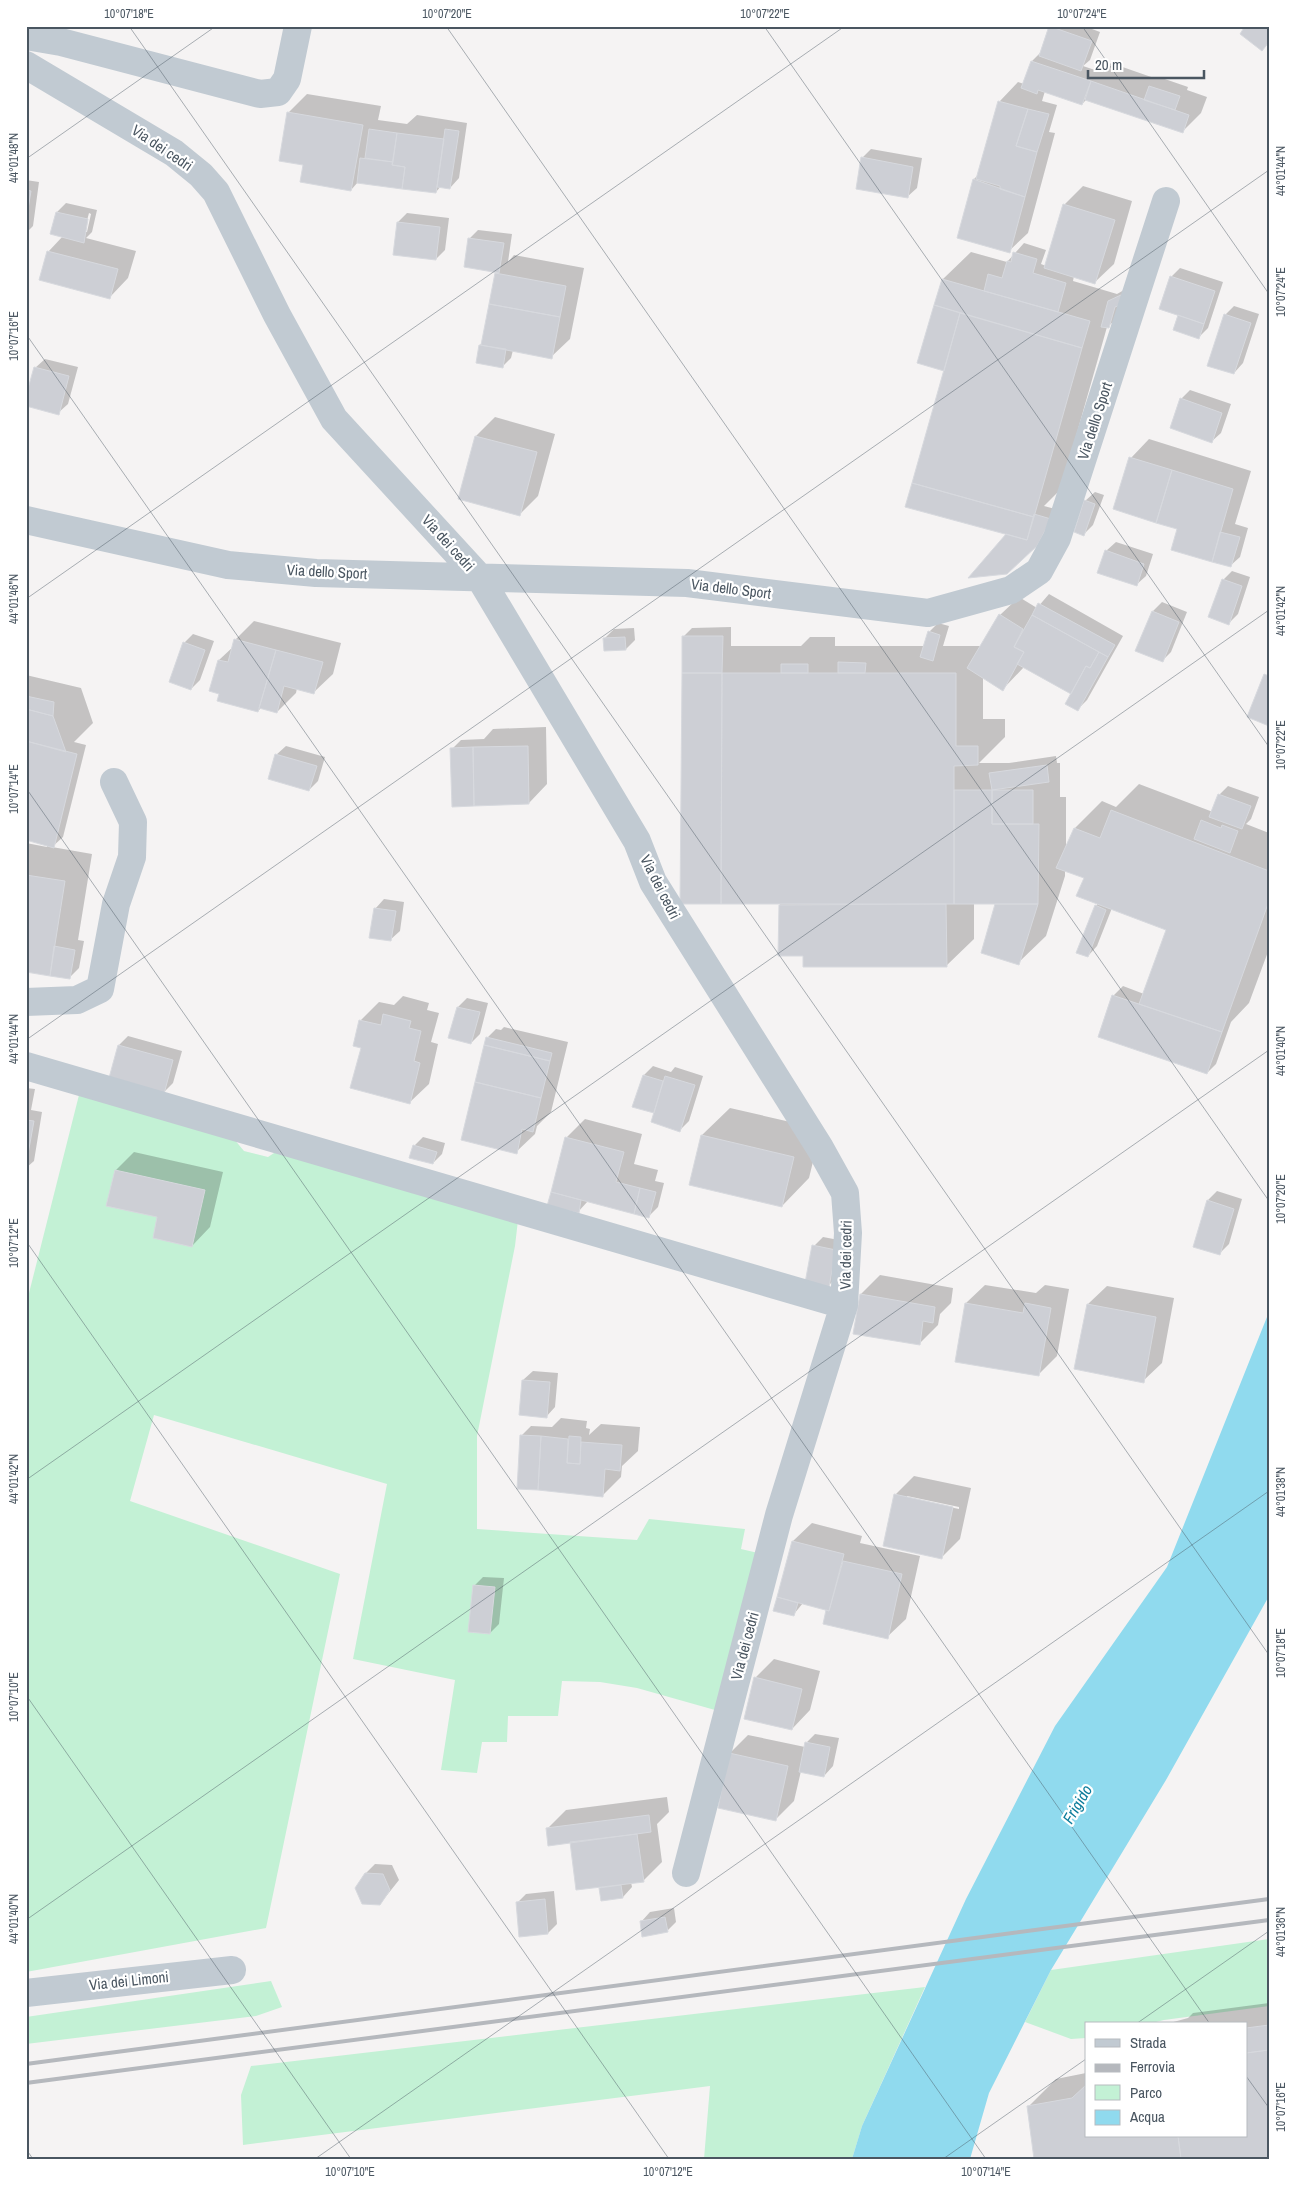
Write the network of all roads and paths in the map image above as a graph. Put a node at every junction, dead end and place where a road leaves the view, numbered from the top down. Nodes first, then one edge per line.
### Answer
1 (298, 26) edge
2 (26, 36) edge
3 (26, 65) edge
4 (1166, 201) dead end
5 (26, 520) edge
6 (480, 578) junction
7 (114, 782) dead end
8 (26, 1002) edge
9 (26, 1066) edge
10 (844, 1305) junction
11 (686, 1873) dead end
12 (232, 1970) dead end
13 (26, 1993) edge

1 - 2 street
3 - 6 street, Via dei cedri
4 - 6 street, Via dello Sport
5 - 6 street, Via dello Sport
6 - 10 street, Via dei cedri
7 - 8 street
9 - 10 street
10 - 11 street, Via dei cedri
12 - 13 street, Via dei Limoni

